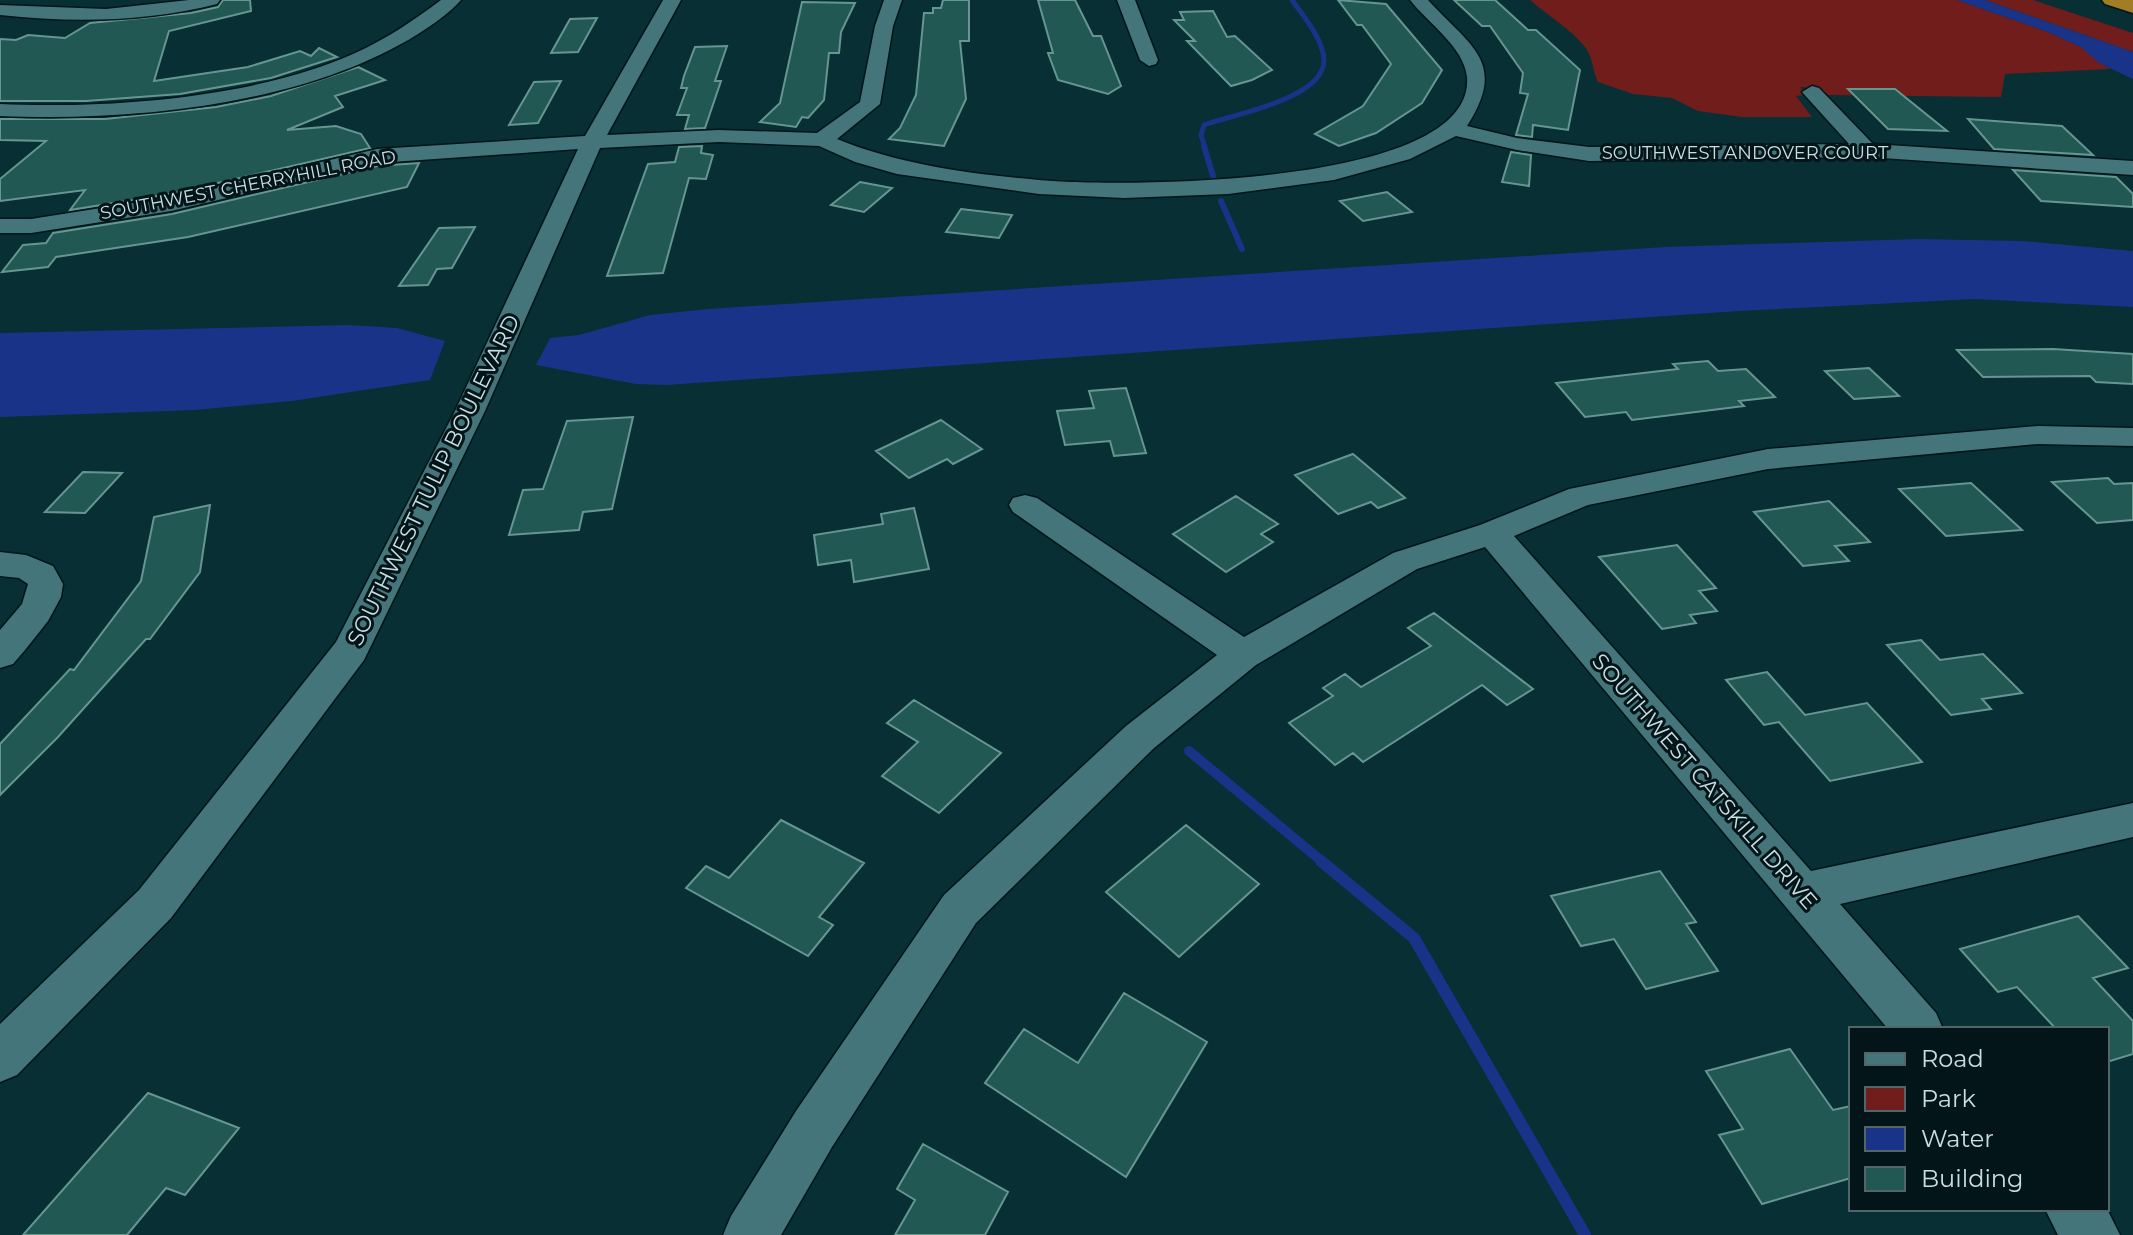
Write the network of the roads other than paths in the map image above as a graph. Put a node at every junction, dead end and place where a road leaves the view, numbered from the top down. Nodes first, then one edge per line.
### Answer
1 (211, 0) edge
2 (452, 0) edge
3 (672, 0) edge
4 (893, 0) edge
5 (1126, 0) edge
6 (1419, 0) edge
7 (2112, 0) edge
8 (2133, 7) edge
9 (0, 10) edge
10 (26, 13) junction
11 (0, 24) edge
12 (1149, 60) dead end
13 (1812, 92) dead end
14 (0, 110) edge
15 (1454, 129) junction
16 (822, 140) junction
17 (592, 142) junction
18 (1867, 150) junction
19 (2133, 168) edge
20 (0, 226) edge
21 (2133, 437) edge
22 (1025, 505) dead end
23 (1492, 533) junction
24 (0, 564) edge
25 (0, 654) edge
26 (1243, 655) junction
27 (2133, 820) edge
28 (1801, 893) junction
29 (1917, 1027) edge
30 (0, 1058) edge
31 (2074, 1211) edge
32 (750, 1235) edge
33 (2093, 1235) edge

1 - 10 street
2 - 14 street
3 - 17 street, SOUTHWEST TULIP BOULEVARD
4 - 16 street
5 - 12 street
6 - 15 street
7 - 8 highway
9 - 10 street
10 - 11 street
13 - 18 street
15 - 16 street
15 - 18 street, SOUTHWEST ANDOVER COURT
16 - 17 street, SOUTHWEST CHERRYHILL ROAD
17 - 20 street, SOUTHWEST CHERRYHILL ROAD
17 - 30 street, SOUTHWEST TULIP BOULEVARD
18 - 19 street, SOUTHWEST ANDOVER COURT
21 - 23 street
22 - 26 street
23 - 26 street
23 - 28 street, SOUTHWEST CATSKILL DRIVE
24 - 25 street
26 - 32 street
27 - 28 street
28 - 29 street, SOUTHWEST CATSKILL DRIVE
31 - 33 street

